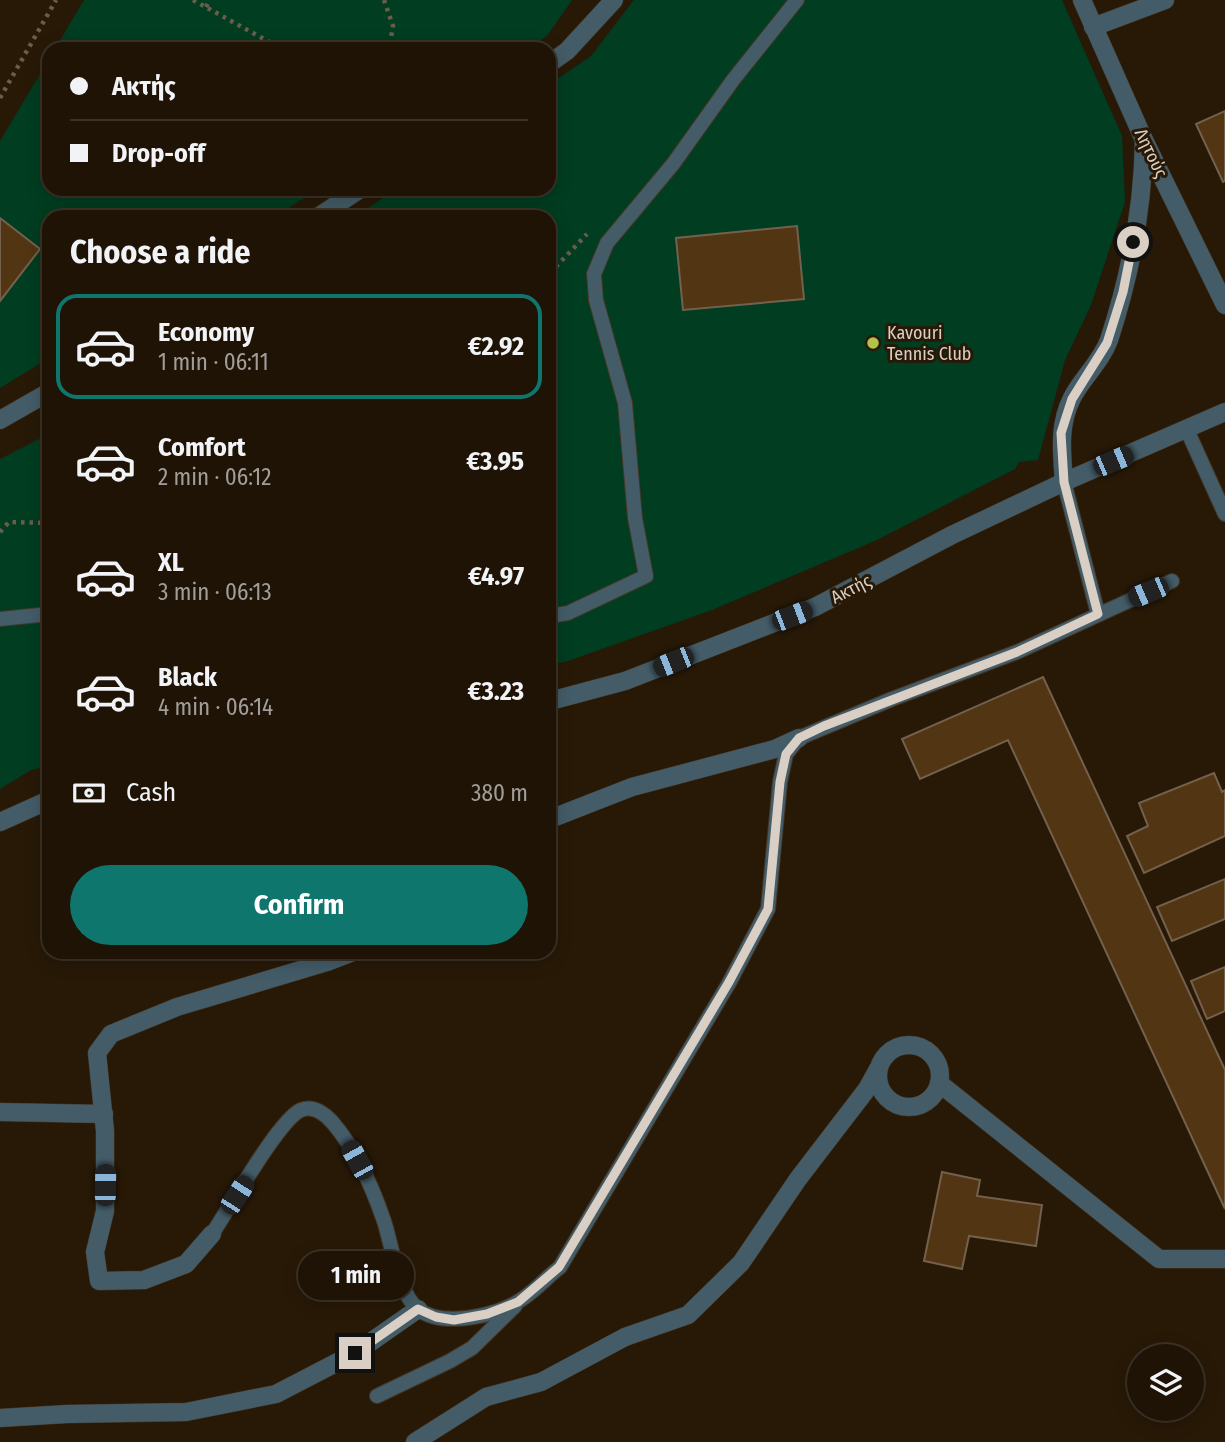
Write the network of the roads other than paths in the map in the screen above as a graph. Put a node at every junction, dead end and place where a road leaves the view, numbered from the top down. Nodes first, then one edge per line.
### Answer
1 (614, 0) edge
2 (797, 0) edge
3 (1082, 0) edge
4 (1165, 0) edge
5 (1093, 27) junction
6 (556, 59) edge
7 (1144, 140) junction
8 (349, 196) edge
9 (328, 210) edge
10 (1225, 305) edge
11 (42, 396) edge
12 (1225, 412) edge
13 (0, 420) edge
14 (1186, 430) junction
15 (1064, 482) junction
16 (1225, 514) edge
17 (1172, 581) dead end
18 (1098, 614) junction
19 (42, 615) edge
20 (556, 616) edge
21 (0, 619) edge
22 (556, 699) edge
23 (799, 738) junction
24 (42, 803) edge
25 (556, 817) edge
26 (0, 822) edge
27 (335, 959) edge
28 (878, 1069) junction
29 (939, 1083) junction
30 (0, 1112) edge
31 (104, 1114) junction
32 (212, 1234) joint
33 (1225, 1259) edge
34 (518, 1302) junction
35 (418, 1309) junction
36 (377, 1396) dead end
37 (0, 1418) edge
38 (415, 1442) edge

1 - 6 street
2 - 20 lane
3 - 5 street, Λητούς
4 - 5 street
5 - 7 street, Λητούς
7 - 10 street, Λητούς
7 - 15 street
8 - 9 street
11 - 13 street
12 - 14 street, Ακτής
14 - 15 street, Ακτής
14 - 16 lane
15 - 18 lane
15 - 22 street, Ακτής
17 - 18 lane
18 - 23 lane
19 - 21 lane
23 - 25 street
23 - 34 lane
24 - 26 street
27 - 31 street
28 - 29 street
28 - 29 street
28 - 38 street
29 - 33 street
30 - 31 street
31 - 32 street
32 - 35 lane
34 - 35 lane
34 - 36 lane
35 - 37 street

